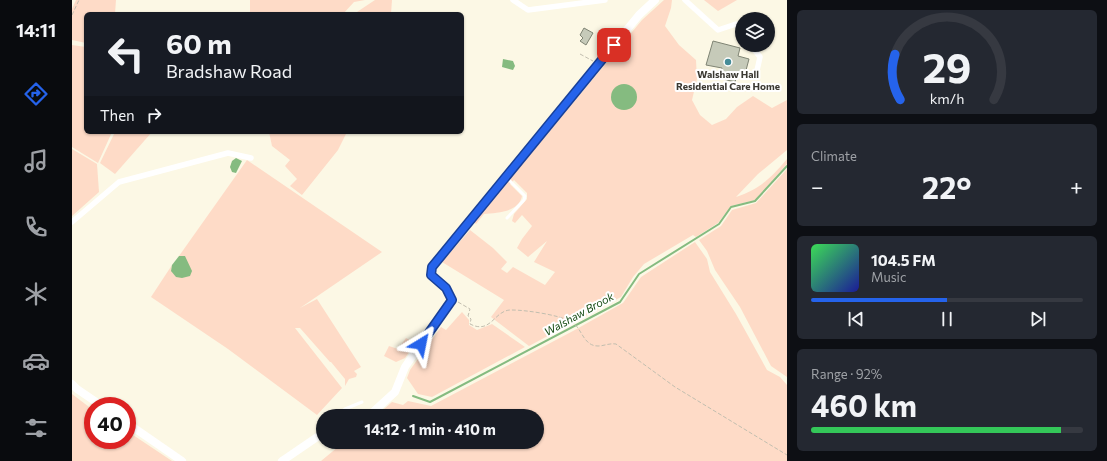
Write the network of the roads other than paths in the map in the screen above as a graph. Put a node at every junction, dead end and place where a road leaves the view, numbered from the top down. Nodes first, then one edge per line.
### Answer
1 (513, 0) edge
2 (605, 0) edge
3 (655, 0) edge
4 (685, 0) edge
5 (735, 24) edge
6 (757, 52) edge
7 (756, 75) dead end
8 (251, 158) dead end
9 (506, 177) junction
10 (507, 218) dead end
11 (72, 222) edge
12 (72, 384) edge
13 (89, 397) edge
14 (362, 402) dead end
15 (345, 409) edge
16 (376, 409) edge
17 (136, 429) edge
18 (316, 438) edge
19 (182, 461) edge
20 (282, 461) edge

1 - 2 street
3 - 9 street
4 - 5 street
6 - 7 street
8 - 11 street
9 - 10 lane
9 - 16 street
12 - 13 street
14 - 15 lane
17 - 19 street
18 - 20 street

